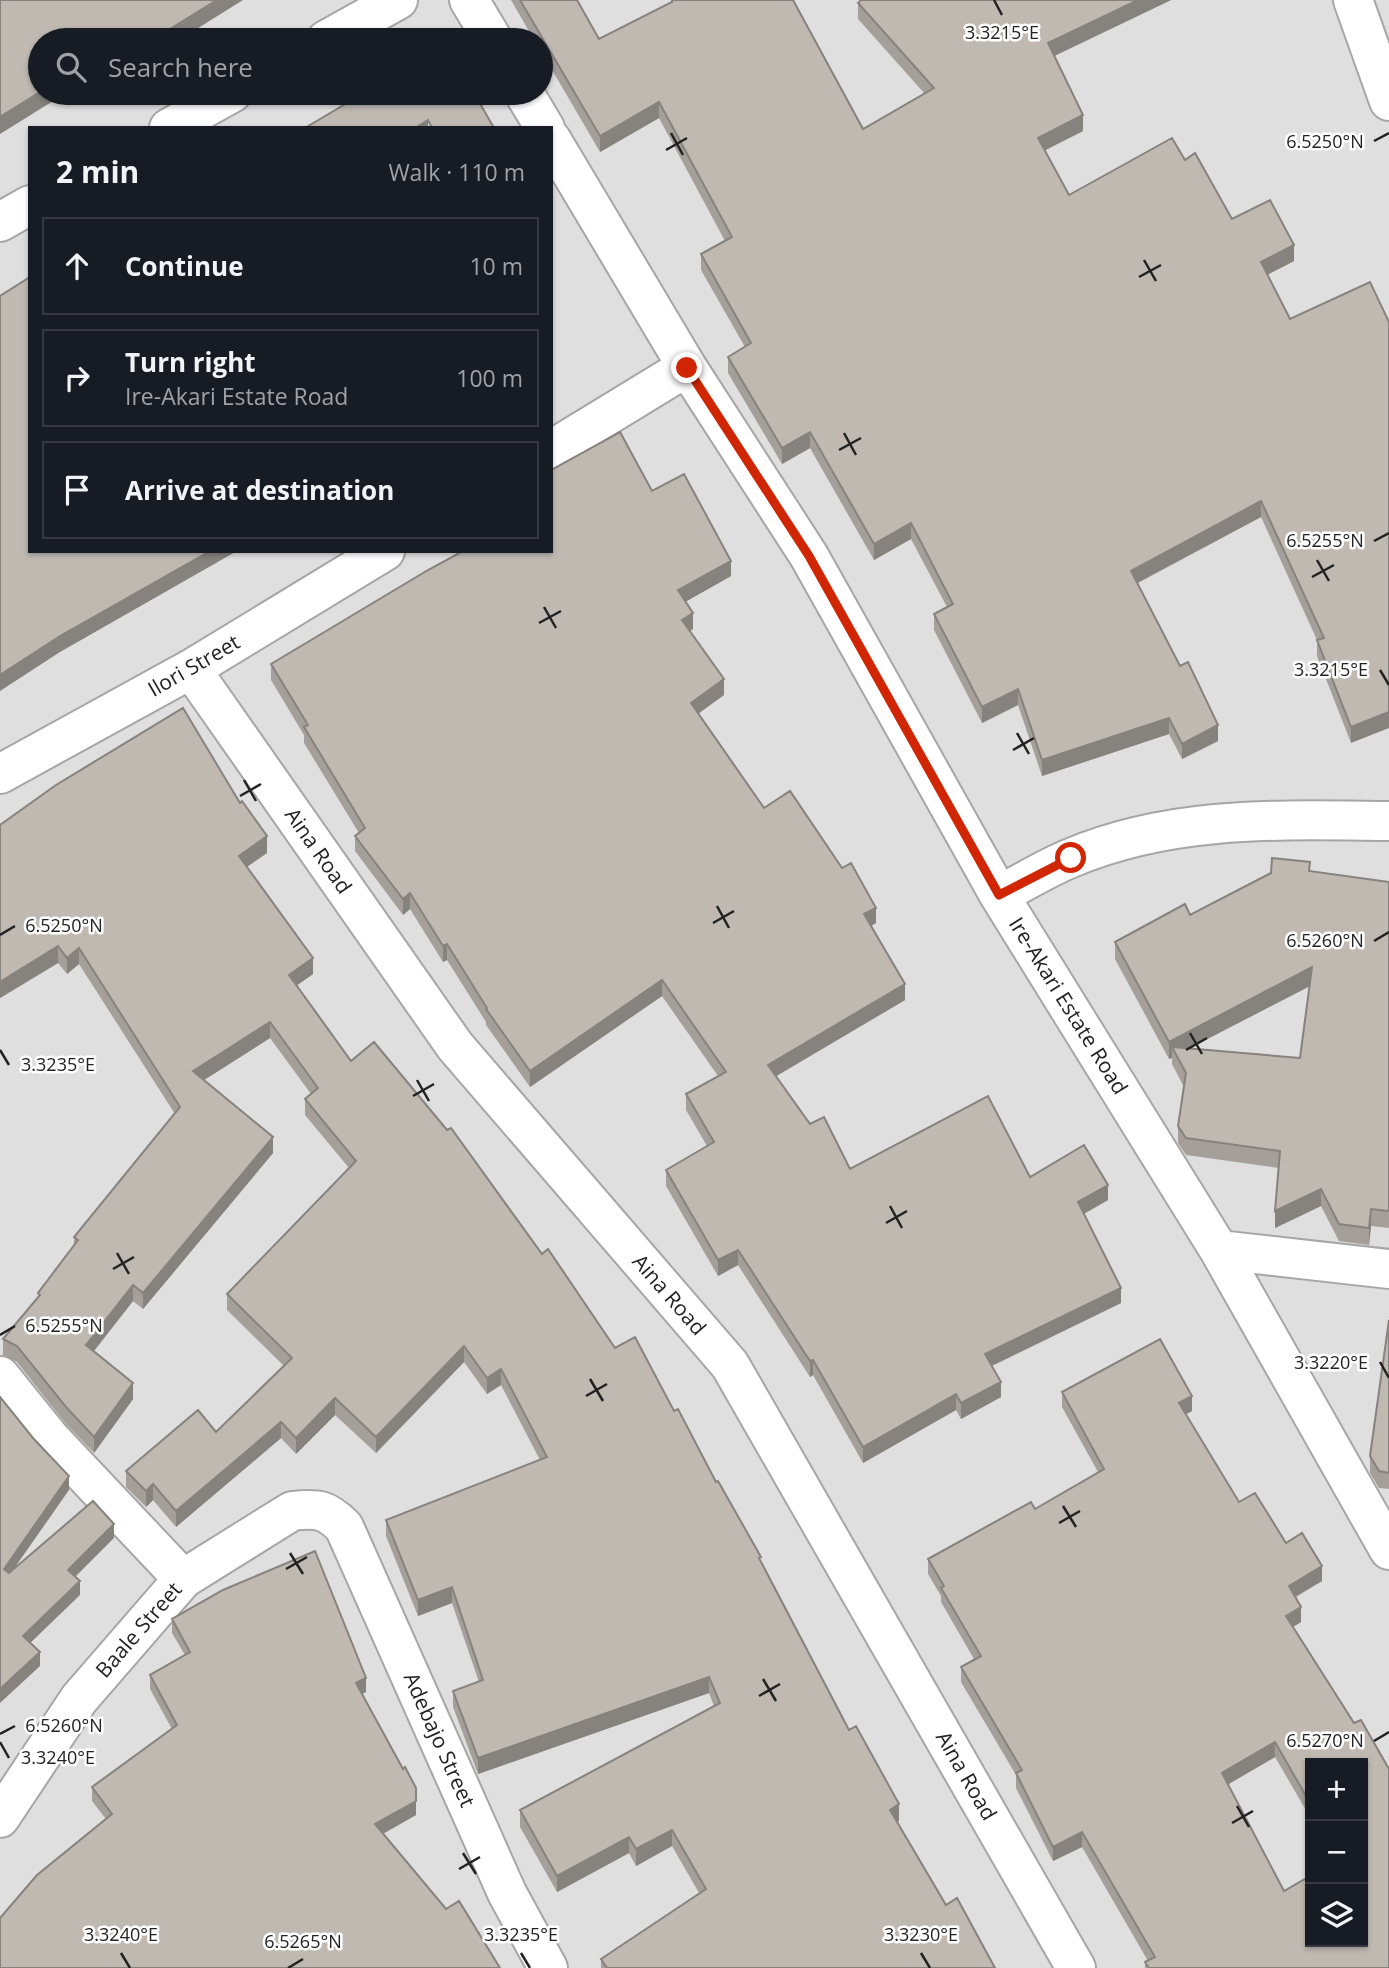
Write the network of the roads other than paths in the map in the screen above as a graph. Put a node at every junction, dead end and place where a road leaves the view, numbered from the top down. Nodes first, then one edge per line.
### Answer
1 (398, 0) edge
2 (469, 0) edge
3 (1353, 0) edge
4 (348, 28) edge
5 (486, 28) edge
6 (1389, 101) edge
7 (210, 105) edge
8 (531, 105) edge
9 (173, 126) edge
10 (544, 126) edge
11 (553, 142) edge
12 (28, 206) edge
13 (0, 222) edge
14 (687, 368) junction
15 (553, 449) edge
16 (382, 553) edge
17 (191, 669) junction
18 (0, 775) edge
19 (1389, 821) edge
20 (999, 895) junction
21 (1219, 1250) junction
22 (1389, 1269) edge
23 (0, 1376) edge
24 (329, 1512) joint
25 (1389, 1550) edge
26 (183, 1579) junction
27 (0, 1818) edge
28 (548, 1968) edge
29 (1076, 1968) edge

1 - 4 street
2 - 5 street
3 - 6 street
7 - 9 street
8 - 10 street
11 - 14 street, Ire-Akari Estate Road
12 - 13 street
14 - 15 street
14 - 20 street, Ire-Akari Estate Road
16 - 17 street, Ilori Street
17 - 18 street, Ilori Street
17 - 29 street, Aina Road
19 - 20 street
20 - 21 street, Ire-Akari Estate Road
21 - 22 street
21 - 25 street, Ire-Akari Estate Road
23 - 26 street
24 - 26 street, Baale Street
24 - 28 street, Adebajo Street
26 - 27 street, Baale Street

